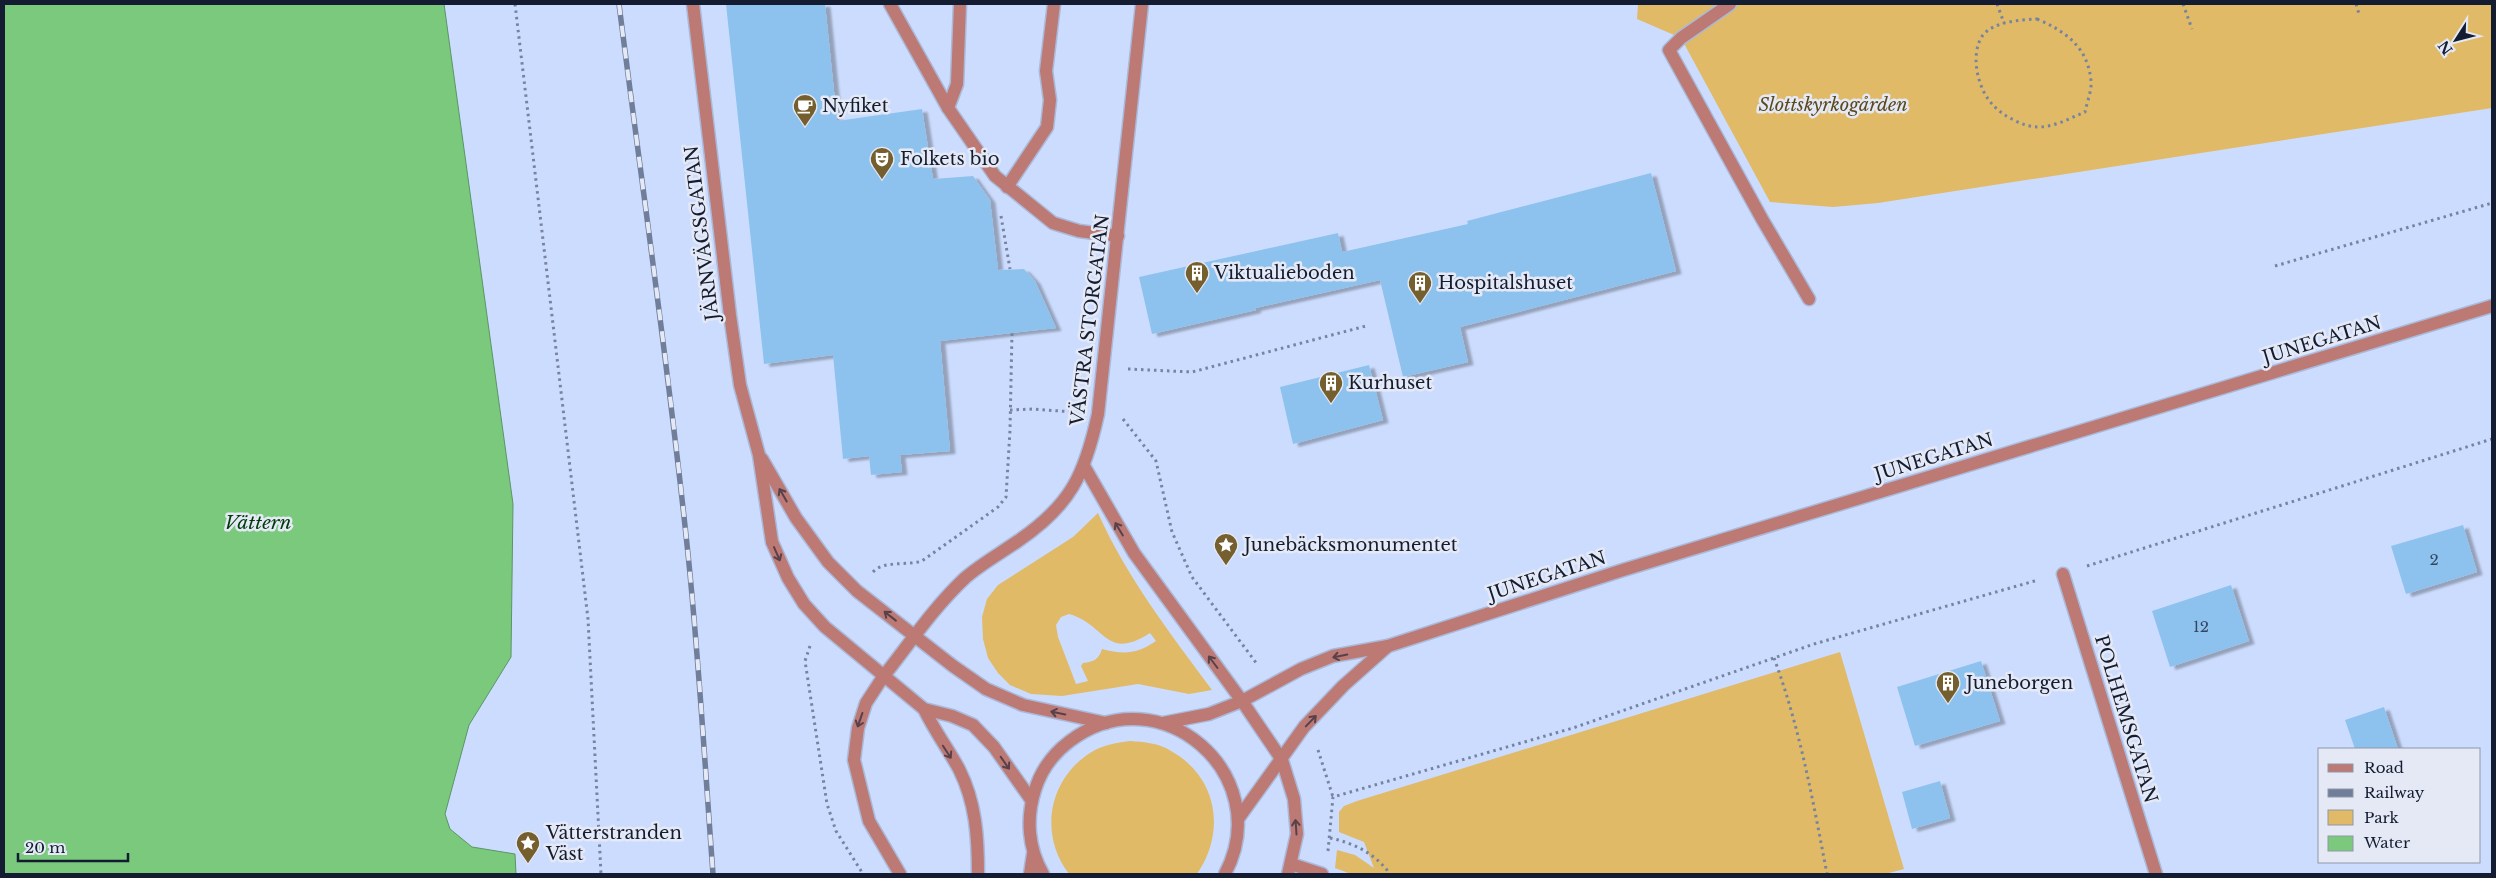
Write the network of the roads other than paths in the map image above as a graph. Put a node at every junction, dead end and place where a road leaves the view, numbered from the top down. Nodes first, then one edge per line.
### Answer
1 (693, 4) edge
2 (890, 4) edge
3 (960, 4) edge
4 (1054, 4) edge
5 (1142, 4) edge
6 (1730, 4) edge
7 (948, 108) junction
8 (1007, 187) junction
9 (1118, 236) junction
10 (1809, 299) dead end
11 (2492, 306) edge
12 (759, 455) junction
13 (1084, 466) junction
14 (2063, 574) road end
15 (916, 636) junction
16 (1388, 646) junction
17 (883, 677) junction
18 (1242, 701) junction
19 (924, 709) junction
20 (1106, 723) junction
21 (1163, 723) junction
22 (1282, 760) junction
23 (1032, 800) junction
24 (1238, 819) junction
25 (1033, 851) junction
26 (1289, 869) edge
27 (900, 874) edge
28 (978, 874) edge
29 (1030, 874) edge
30 (1043, 874) edge
31 (1225, 874) edge
32 (1322, 874) edge
33 (2156, 874) edge

1 - 12 street, JÄRNVÄGSGATAN
2 - 7 street
3 - 7 street
4 - 8 street
5 - 9 street, VÄSTRA STORGATAN
6 - 10 street
7 - 8 street
8 - 9 street
9 - 13 street, VÄSTRA STORGATAN
11 - 16 street, JUNEGATAN
15 -> 12 street, JÄRNVÄGSGATAN
12 -> 17 street, JÄRNVÄGSGATAN
13 - 15 street, VÄSTRA STORGATAN
18 -> 13 street
14 - 33 street, POLHEMSGATAN
15 - 17 street, VÄSTRA STORGATAN
20 -> 15 street, JÄRNVÄGSGATAN
16 -> 18 street, JUNEGATAN
22 -> 16 street, JUNEGATAN
17 - 19 street, JÄRNVÄGSGATAN
17 -> 27 street, VÄSTRA STORGATAN
18 - 21 street, JUNEGATAN
18 - 22 street
19 -> 23 street, JÄRNVÄGSGATAN
19 -> 28 street
20 - 21 street
20 - 23 street
21 - 24 street
22 - 24 street, JUNEGATAN
26 -> 22 street
23 - 25 street
24 - 31 street
25 - 29 street
25 - 30 street
26 - 32 street

